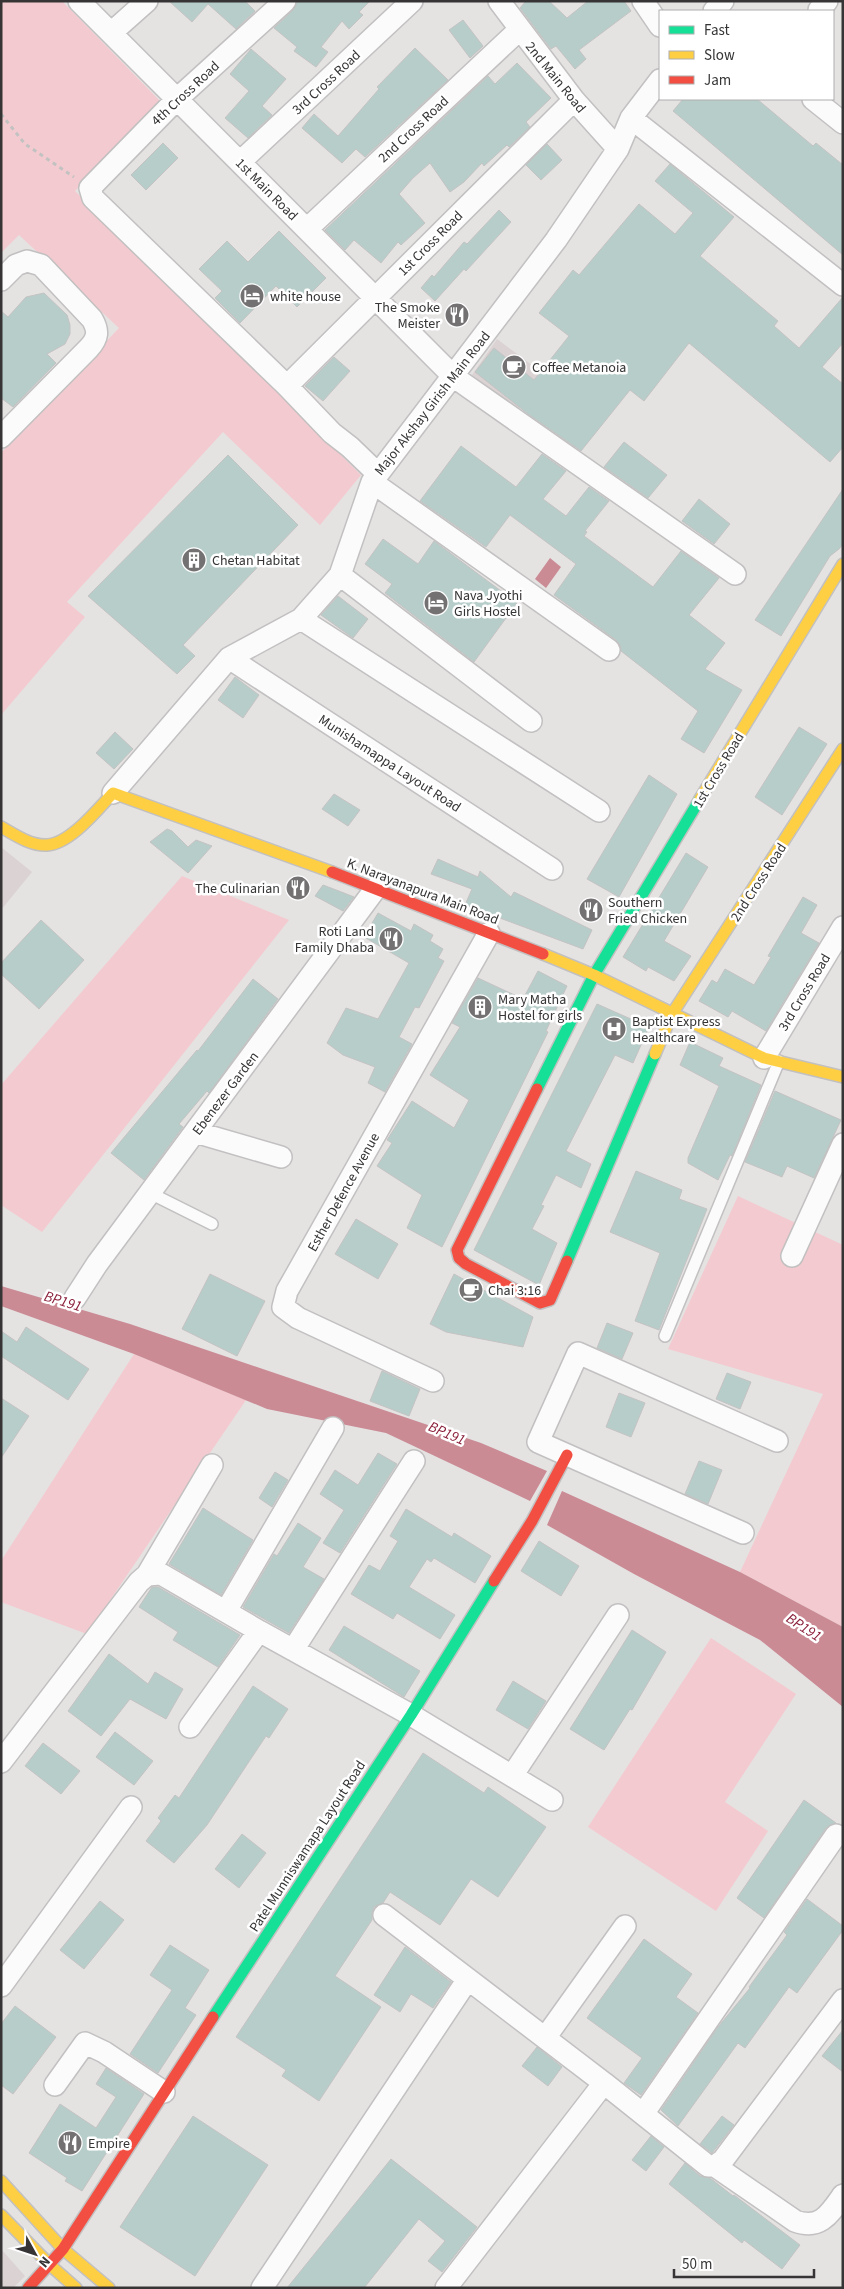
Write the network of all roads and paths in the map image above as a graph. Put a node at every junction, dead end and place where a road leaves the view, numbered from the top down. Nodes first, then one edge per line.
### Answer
1 (79, 1) edge
2 (147, 1) edge
3 (285, 1) edge
4 (412, 1) edge
5 (499, 1) edge
6 (643, 1) edge
7 (659, 25) edge
8 (518, 30) junction
9 (111, 33) junction
10 (659, 81) edge
11 (177, 99) junction
12 (574, 100) junction
13 (814, 100) edge
14 (1, 114) edge
15 (631, 118) junction
16 (843, 123) edge
17 (618, 149) junction
18 (240, 162) junction
19 (90, 188) junction
20 (307, 229) junction
21 (1, 280) edge
22 (843, 286) edge
23 (376, 298) junction
24 (454, 377) junction
25 (287, 386) junction
26 (1, 437) edge
27 (375, 478) junction
28 (843, 564) edge
29 (735, 574) dead end
30 (340, 575) junction
31 (301, 619) junction
32 (609, 650) dead end
33 (229, 658) junction
34 (531, 721) dead end
35 (843, 749) edge
36 (113, 793) junction
37 (599, 811) dead end
38 (1, 827) edge
39 (552, 869) dead end
40 (376, 888) junction
41 (843, 927) edge
42 (489, 933) junction
43 (594, 976) junction
44 (672, 1014) junction
45 (771, 1060) junction
46 (843, 1077) edge
47 (195, 1132) junction
48 (843, 1144) edge
49 (281, 1157) dead end
50 (150, 1194) junction
51 (212, 1224) dead end
52 (792, 1256) dead end
53 (74, 1298) dead end
54 (665, 1336) dead end
55 (433, 1381) dead end
56 (332, 1428) dead end
57 (777, 1441) dead end
58 (567, 1455) junction
59 (414, 1461) dead end
60 (212, 1465) dead end
61 (742, 1533) dead end
62 (147, 1575) junction
63 (226, 1611) junction
64 (618, 1615) dead end
65 (259, 1631) junction
66 (293, 1650) junction
67 (411, 1715) junction
68 (190, 1727) dead end
69 (1, 1762) edge
70 (512, 1776) junction
71 (552, 1800) dead end
72 (131, 1807) dead end
73 (836, 1835) dead end
74 (384, 1915) dead end
75 (625, 1926) dead end
76 (468, 1980) junction
77 (1, 1986) edge
78 (843, 2000) edge
79 (545, 2038) junction
80 (604, 2083) junction
81 (56, 2085) dead end
82 (164, 2092) junction
83 (643, 2114) junction
84 (715, 2166) junction
85 (1, 2180) edge
86 (843, 2195) edge
87 (1, 2215) edge
88 (63, 2249) junction
89 (50, 2265) junction
90 (28, 2288) edge
91 (76, 2288) edge
92 (108, 2288) edge
93 (262, 2288) edge
94 (446, 2288) edge

1 - 9 street, 1st Main Road
2 - 9 street
3 - 11 street, 4th Cross Road
4 - 18 street, 3rd Cross Road
5 - 8 street, 2nd Main Road
6 - 7 street
8 - 12 street, 2nd Main Road
8 - 20 street, 2nd Cross Road
9 - 11 street, 1st Main Road
10 - 15 street, Major Akshay Girish Main Road
11 - 18 street, 1st Main Road
11 - 19 street, 4th Cross Road
12 - 17 street, 2nd Main Road
12 - 23 street, 1st Cross Road
13 - 16 street
14 - 19 path
15 - 17 street, Major Akshay Girish Main Road
15 - 22 street
17 - 24 street, Major Akshay Girish Main Road
18 - 20 street, 1st Main Road
19 - 25 street
20 - 23 street, 1st Main Road
21 - 26 street
23 - 24 street, 1st Main Road
23 - 25 street, 1st Cross Road
24 - 27 street, Major Akshay Girish Main Road
24 - 29 street, 1st Main Road
25 - 27 street
27 - 30 street, Major Akshay Girish Main Road
27 - 32 street
28 - 43 street, 1st Cross Road
30 - 31 street, Major Akshay Girish Main Road
30 - 34 street
31 - 33 street, Major Akshay Girish Main Road
31 - 37 street
33 - 36 street, Major Akshay Girish Main Road
33 - 39 street, Munishamappa Layout Road
35 - 44 street, 2nd Cross Road
36 - 38 street
36 - 40 street, K. Narayanapura Main Road
40 - 42 street, K. Narayanapura Main Road
40 - 47 street, Ebenezer Garden
41 - 45 street, 3rd Cross Road
42 - 43 street, K. Narayanapura Main Road
42 - 55 street, Esther Defence Avenue
43 - 44 street, K. Narayanapura Main Road
43 - 44 street, 1st Cross Road
44 - 45 street, K. Narayanapura Main Road
45 - 46 street, K. Narayanapura Main Road
45 - 54 lane
47 - 49 street
47 - 50 street, Ebenezer Garden
48 - 52 street
50 - 51 lane
50 - 53 street, Ebenezer Garden
56 - 63 street
57 - 58 street
58 - 61 street
58 - 67 street, Patel Munniswamapa Layout Road
59 - 66 street
60 - 62 street
62 - 63 street
62 - 69 street
63 - 65 street
64 - 70 street
65 - 66 street
65 - 68 street
66 - 67 street
67 - 70 street
67 - 82 street, Patel Munniswamapa Layout Road
70 - 71 street
72 - 77 street
73 - 83 street
74 - 76 street
75 - 79 street
76 - 79 street
76 - 93 street
78 - 84 street
79 - 80 street
80 - 83 street
80 - 94 street
81 - 82 street
82 - 88 street, Patel Munniswamapa Layout Road
83 - 84 street
84 - 86 street
85 - 88 street
87 - 89 street
88 - 89 street, Patel Munniswamapa Layout Road
88 - 92 street
89 - 90 street, Patel Munniswamapa Layout Road
89 - 91 street

